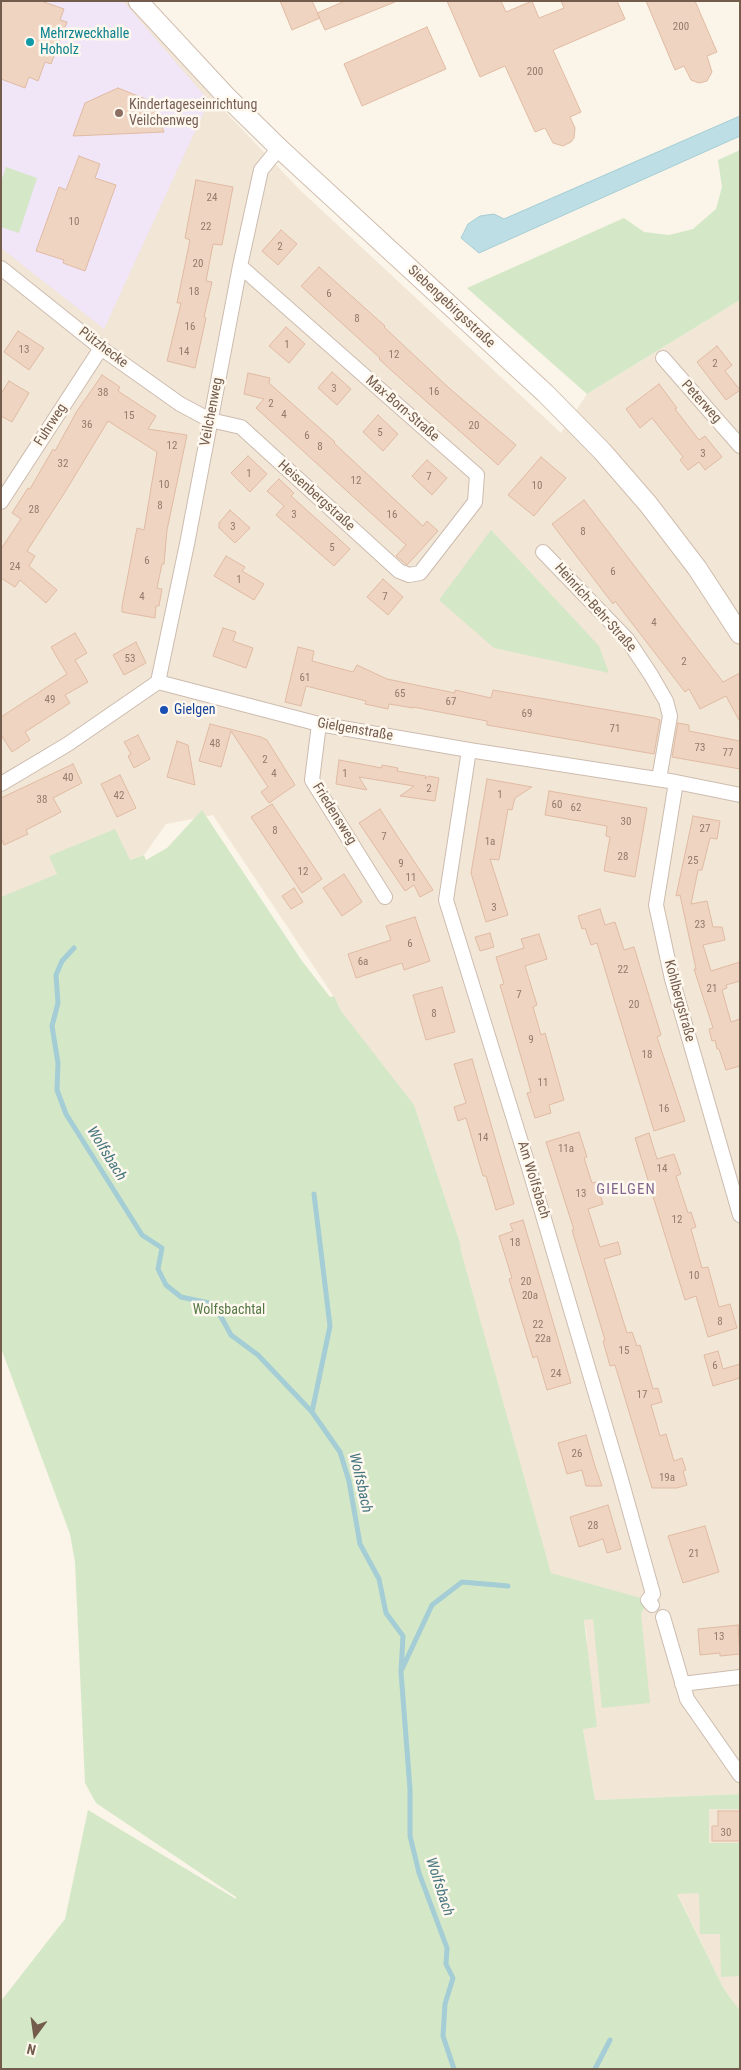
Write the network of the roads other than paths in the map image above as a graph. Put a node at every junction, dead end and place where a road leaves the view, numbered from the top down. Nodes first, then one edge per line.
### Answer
1 (138, 1) edge
2 (279, 148) junction
3 (240, 266) junction
4 (1, 268) edge
5 (101, 348) junction
6 (662, 358) dead end
7 (210, 420) junction
8 (740, 446) edge
9 (1, 502) edge
10 (543, 552) dead end
11 (420, 573) joint
12 (739, 632) edge
13 (158, 682) junction
14 (319, 724) junction
15 (469, 750) junction
16 (659, 779) junction
17 (676, 782) junction
18 (1, 784) edge
19 (740, 795) edge
20 (385, 897) dead end
21 (740, 1215) edge
22 (652, 1605) dead end
23 (663, 1617) dead end
24 (740, 1677) edge
25 (682, 1684) junction
26 (740, 1775) edge

1 - 2 main road, Siebengebirgsstraße
2 - 3 street, Veilchenweg
2 - 12 main road, Siebengebirgsstraße
3 - 7 street, Veilchenweg
3 - 11 street, Max-Born-Straße
4 - 5 street, Pützhecke
5 - 7 street, Pützhecke
5 - 9 street, Fuhrweg
6 - 8 street, Peterweg
7 - 11 street, Heisenbergstraße
7 - 13 street, Veilchenweg
10 - 16 street, Heinrich-Behr-Straße
13 - 14 street, Gielgenstraße
13 - 18 street
14 - 15 street, Gielgenstraße
14 - 20 street, Friedensweg
15 - 16 street, Gielgenstraße
15 - 22 street, Am Wolfsbach
16 - 17 street, Gielgenstraße
17 - 19 street, Gielgenstraße
17 - 21 street, Kohlbergstraße
23 - 25 street
24 - 25 street
25 - 26 street

